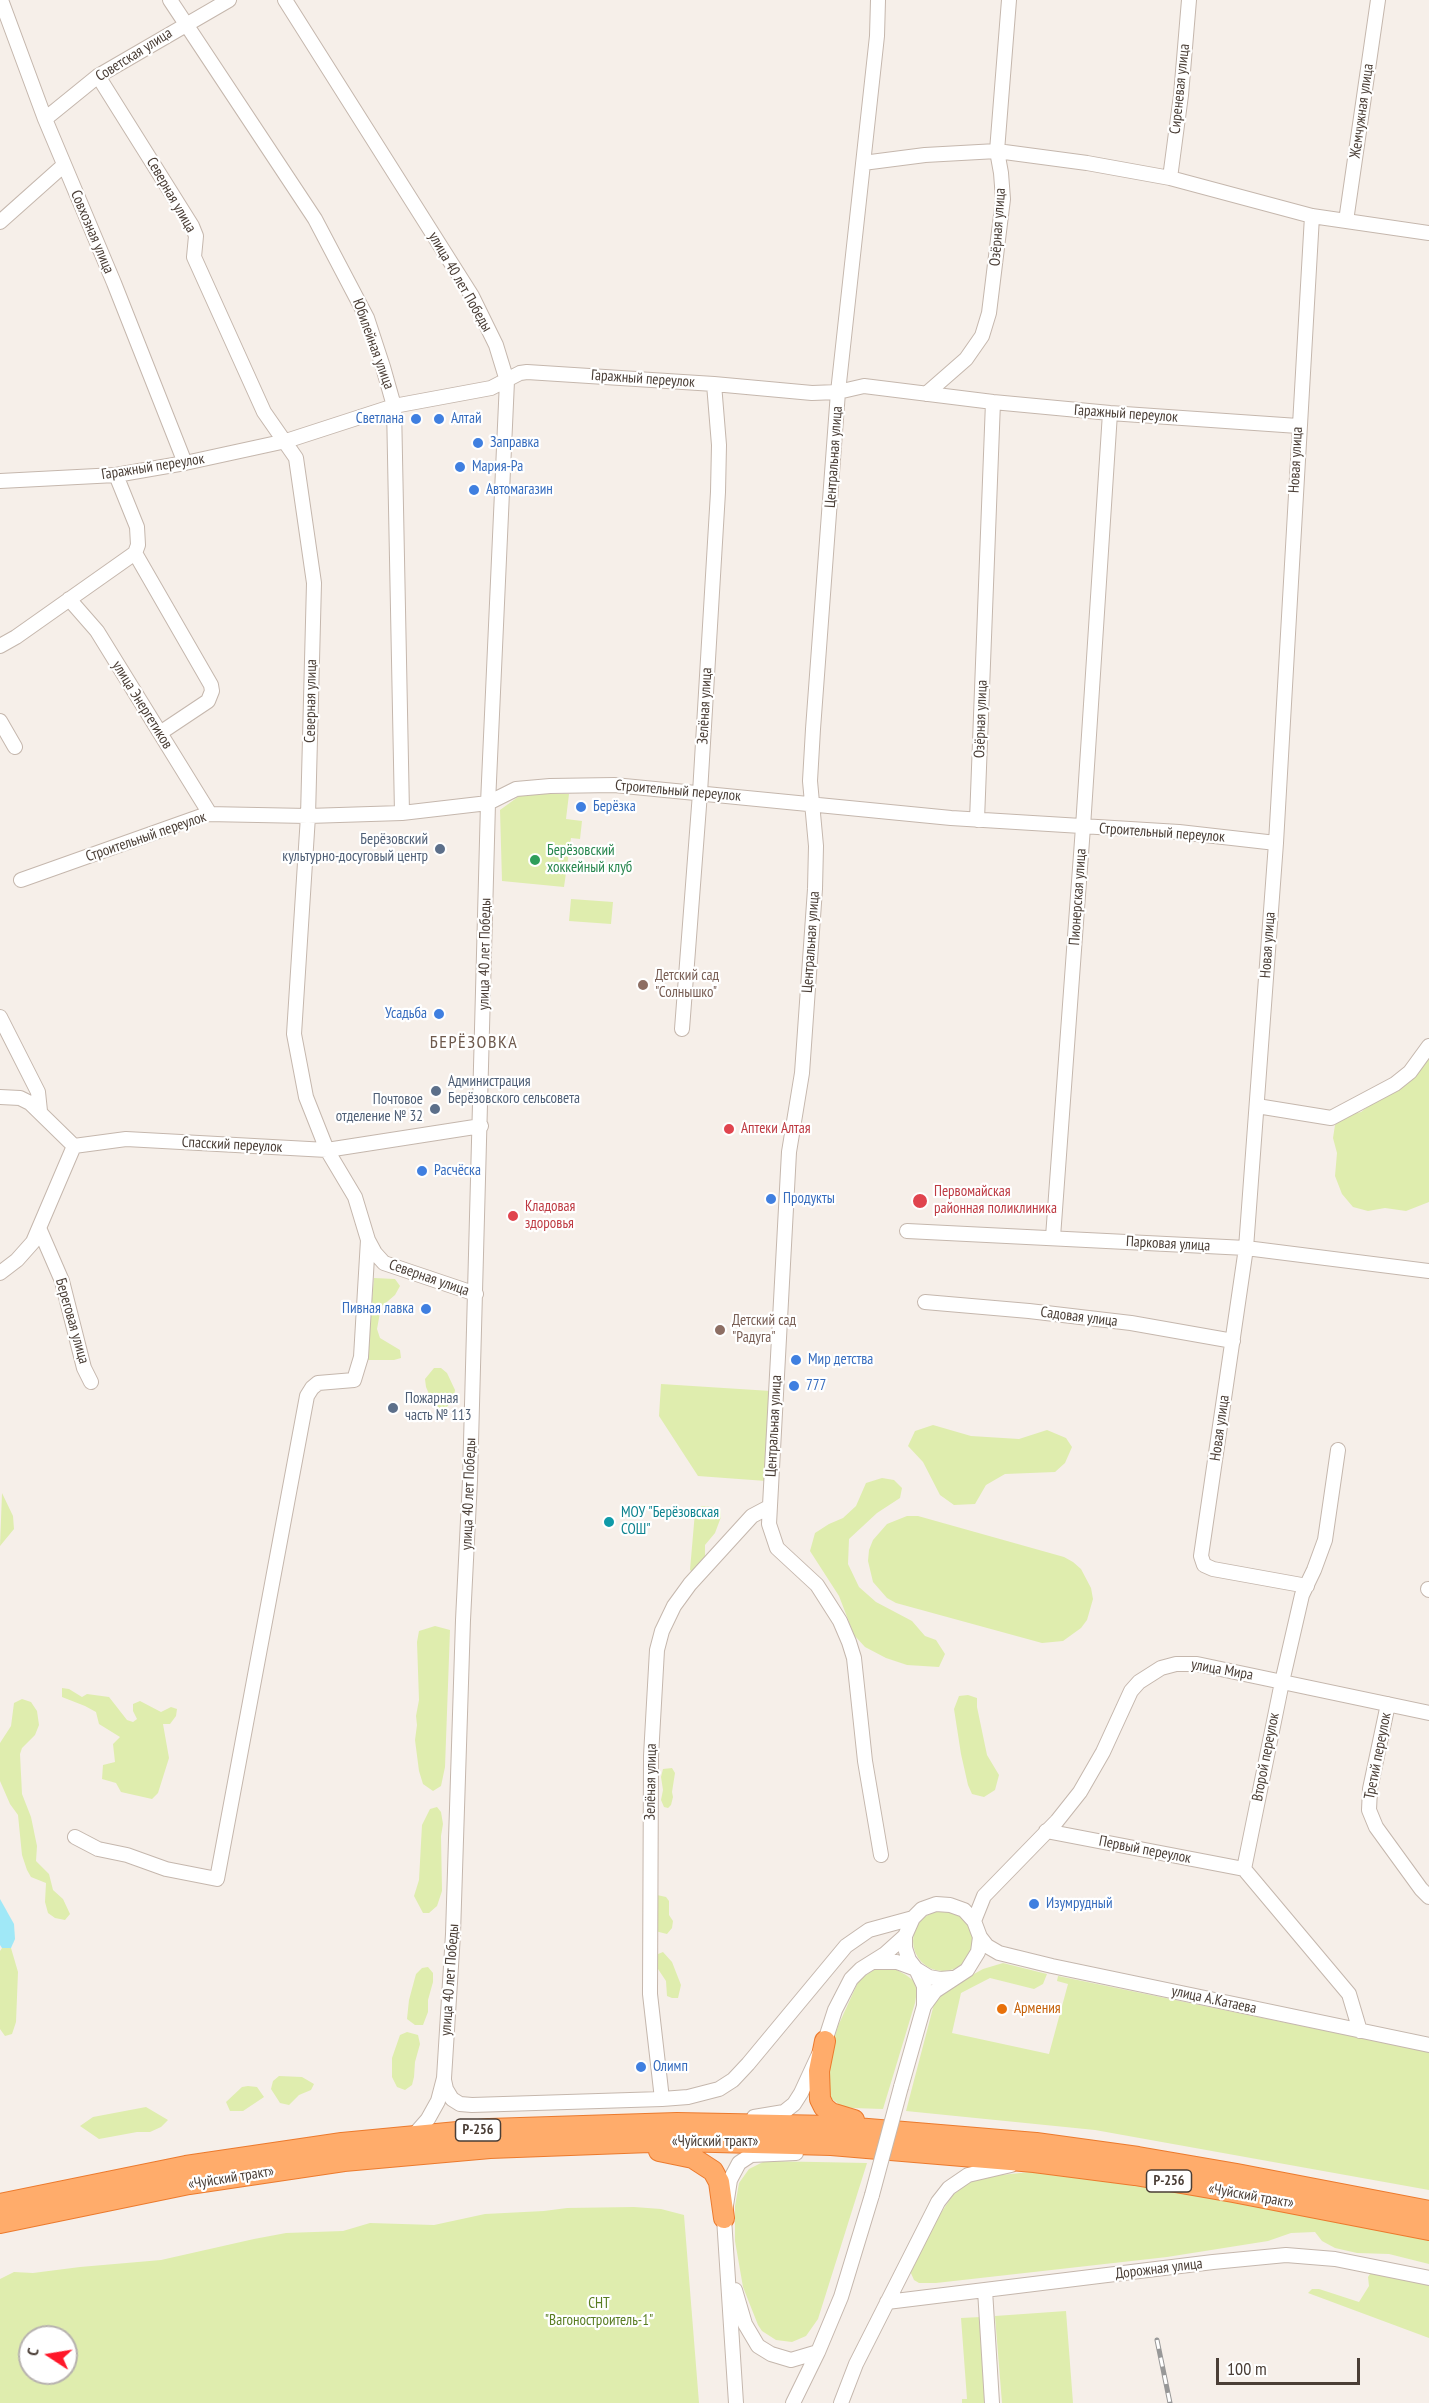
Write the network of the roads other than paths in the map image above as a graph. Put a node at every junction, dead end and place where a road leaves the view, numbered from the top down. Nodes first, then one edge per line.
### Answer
1 (1, 0) edge
2 (170, 0) edge
3 (229, 0) edge
4 (285, 0) edge
5 (878, 0) edge
6 (1009, 0) edge
7 (1189, 0) edge
8 (1378, 0) edge
9 (185, 24) junction
10 (98, 75) junction
11 (45, 119) junction
12 (997, 152) junction
13 (863, 163) junction
14 (64, 165) junction
15 (1170, 178) junction
16 (1312, 216) junction
17 (1346, 221) junction
18 (0, 222) edge
19 (1429, 233) edge
20 (507, 381) junction
21 (714, 384) junction
22 (838, 392) junction
23 (926, 394) junction
24 (993, 402) junction
25 (394, 406) junction
26 (1110, 413) junction
27 (1298, 426) junction
28 (286, 441) junction
29 (185, 463) junction
30 (116, 475) junction
31 (0, 481) edge
32 (135, 553) junction
33 (69, 599) junction
34 (0, 646) edge
35 (0, 721) edge
36 (160, 734) junction
37 (15, 747) dead end
38 (700, 793) junction
39 (488, 803) junction
40 (810, 803) junction
41 (402, 813) junction
42 (210, 814) junction
43 (308, 816) junction
44 (977, 820) junction
45 (1083, 827) junction
46 (1275, 843) junction
47 (21, 880) dead end
48 (0, 1017) edge
49 (682, 1029) dead end
50 (1429, 1046) edge
51 (0, 1097) edge
52 (1257, 1106) junction
53 (40, 1111) junction
54 (481, 1126) junction
55 (74, 1146) junction
56 (327, 1150) junction
57 (39, 1228) junction
58 (907, 1231) dead end
59 (1053, 1237) junction
60 (368, 1240) junction
61 (1246, 1248) junction
62 (1429, 1270) edge
63 (0, 1273) edge
64 (476, 1294) junction
65 (925, 1302) dead end
66 (1233, 1341) junction
67 (91, 1382) dead end
68 (1338, 1450) dead end
69 (770, 1507) junction
70 (1307, 1586) junction
71 (1282, 1682) junction
72 (1388, 1704) junction
73 (1429, 1713) edge
74 (1046, 1831) junction
75 (75, 1837) dead end
76 (881, 1855) dead end
77 (1244, 1869) junction
78 (984, 1896) junction
79 (1429, 1897) edge
80 (950, 1905) junction
81 (913, 1918) junction
82 (974, 1921) junction
83 (905, 1936) junction
84 (980, 1937) junction
85 (999, 1953) junction
86 (874, 1962) junction
87 (973, 1963) junction
88 (916, 1969) junction
89 (952, 1978) junction
90 (924, 2006) junction
91 (1360, 2031) junction
92 (825, 2041) junction
93 (1429, 2044) edge
94 (444, 2078) junction
95 (663, 2099) junction
96 (678, 2123) junction
97 (414, 2135) junction
98 (906, 2140) junction
99 (594, 2143) junction
100 (1034, 2162) junction
101 (0, 2204) edge
102 (1429, 2211) edge
103 (724, 2218) junction
104 (0, 2223) edge
105 (1429, 2230) edge
106 (726, 2253) junction
107 (1429, 2278) edge
108 (985, 2290) junction
109 (887, 2302) junction
110 (818, 2352) junction
111 (736, 2403) edge
112 (793, 2403) edge
113 (841, 2403) edge
114 (992, 2403) edge

1 - 11 street, Совхозная улица
2 - 9 street, Юбилейная улица
3 - 9 street, Советская улица
4 - 20 street, улица 40 лет Победы
5 - 13 street, Центральная улица
6 - 12 street, Озёрная улица
7 - 15 street, Сиреневая улица
8 - 17 street, Жемчужная улица
9 - 10 street, Советская улица
9 - 25 street, Юбилейная улица
10 - 11 street, Советская улица
10 - 28 street, Северная улица
11 - 14 street, Совхозная улица
12 - 13 street
12 - 15 street
12 - 23 street, Озёрная улица
13 - 22 street, Центральная улица
14 - 18 street
14 - 29 street, Совхозная улица
15 - 16 street
16 - 17 street
16 - 27 street, Новая улица
17 - 19 street
20 - 21 street, Гаражный переулок
20 - 25 street, Гаражный переулок
20 - 39 street, улица 40 лет Победы
21 - 22 street, Гаражный переулок
21 - 38 street, Зелёная улица
22 - 23 street, Гаражный переулок
22 - 40 street, Центральная улица
23 - 24 street, Гаражный переулок
24 - 26 street, Гаражный переулок
24 - 44 street, Озёрная улица
25 - 28 street, Гаражный переулок
25 - 41 street, Юбилейная улица
26 - 27 street, Гаражный переулок
26 - 45 street, Пионерская улица
27 - 46 street, Новая улица
28 - 29 street, Гаражный переулок
28 - 43 street, Северная улица
29 - 30 street, Гаражный переулок
30 - 31 street, Гаражный переулок
30 - 32 street
32 - 33 street
32 - 36 street
33 - 34 street
33 - 36 street, улица Энергетиков
35 - 37 street
36 - 42 street, улица Энергетиков
38 - 39 street, Строительный переулок
38 - 40 street, Строительный переулок
38 - 49 street, Зелёная улица
39 - 41 street, Строительный переулок
39 - 54 street, улица 40 лет Победы
40 - 44 street, Строительный переулок
40 - 69 street, Центральная улица
41 - 43 street, Строительный переулок
42 - 43 street, Строительный переулок
42 - 47 street, Строительный переулок
43 - 56 street, Северная улица
44 - 45 street, Строительный переулок
45 - 46 street, Строительный переулок
45 - 59 street, Пионерская улица
46 - 52 street, Новая улица
48 - 53 street
50 - 52 street
51 - 53 street
52 - 61 street, Новая улица
53 - 55 street
54 - 56 street, Спасский переулок
54 - 64 street, улица 40 лет Победы
55 - 56 street, Спасский переулок
55 - 57 street
56 - 60 street, Северная улица
57 - 63 street
57 - 67 street, Береговая улица
58 - 59 street, Парковая улица
59 - 61 street, Парковая улица
60 - 64 street, Северная улица
60 - 75 street
61 - 62 street, Парковая улица
61 - 66 street, Новая улица
64 - 94 street, улица 40 лет Победы
65 - 66 street, Садовая улица
66 - 70 street, Новая улица
68 - 70 street, Второй переулок
69 - 76 street, Центральная улица
69 - 95 street, Зелёная улица
70 - 71 street, Второй переулок
71 - 72 street, улица Мира
71 - 74 street, улица Мира
71 - 77 street, Второй переулок
72 - 73 street, улица Мира
72 - 79 street, Третий переулок
74 - 77 street, Первый переулок
74 - 78 street, улица Мира
77 - 91 street
78 - 80 street, улица Мира
78 - 82 street, улица Мира
80 - 81 street
80 - 82 street
81 - 83 street
81 - 95 street
82 - 84 street
83 - 86 street
83 - 88 street
84 - 85 street
84 - 87 street
85 - 87 street
85 - 91 street, улица А.Катаева
86 - 88 street
86 - 92 street
87 - 89 street
88 - 89 street
88 - 90 street
89 - 90 street
90 - 110 street, bridge
91 - 93 street, улица А.Катаева
92 - 96 street
92 - 98 highway
94 - 95 street
94 - 97 street, улица 40 лет Победы
96 - 97 highway, «Чуйский тракт» / Р-256
96 - 98 highway, «Чуйский тракт» / Р-256
97 - 101 highway, «Чуйский тракт» / Р-256
98 - 99 highway, «Чуйский тракт» / Р-256
98 - 100 highway, «Чуйский тракт» / Р-256
98 - 102 highway, «Чуйский тракт» / Р-256
98 - 103 street
99 - 103 highway
99 - 104 highway, «Чуйский тракт» / Р-256
100 - 105 highway, «Чуйский тракт» / Р-256
100 - 109 street
103 - 106 street
106 - 110 street
106 - 111 street
107 - 108 street, Дорожная улица
108 - 109 street, Дорожная улица
108 - 114 street
109 - 113 street
110 - 112 street

